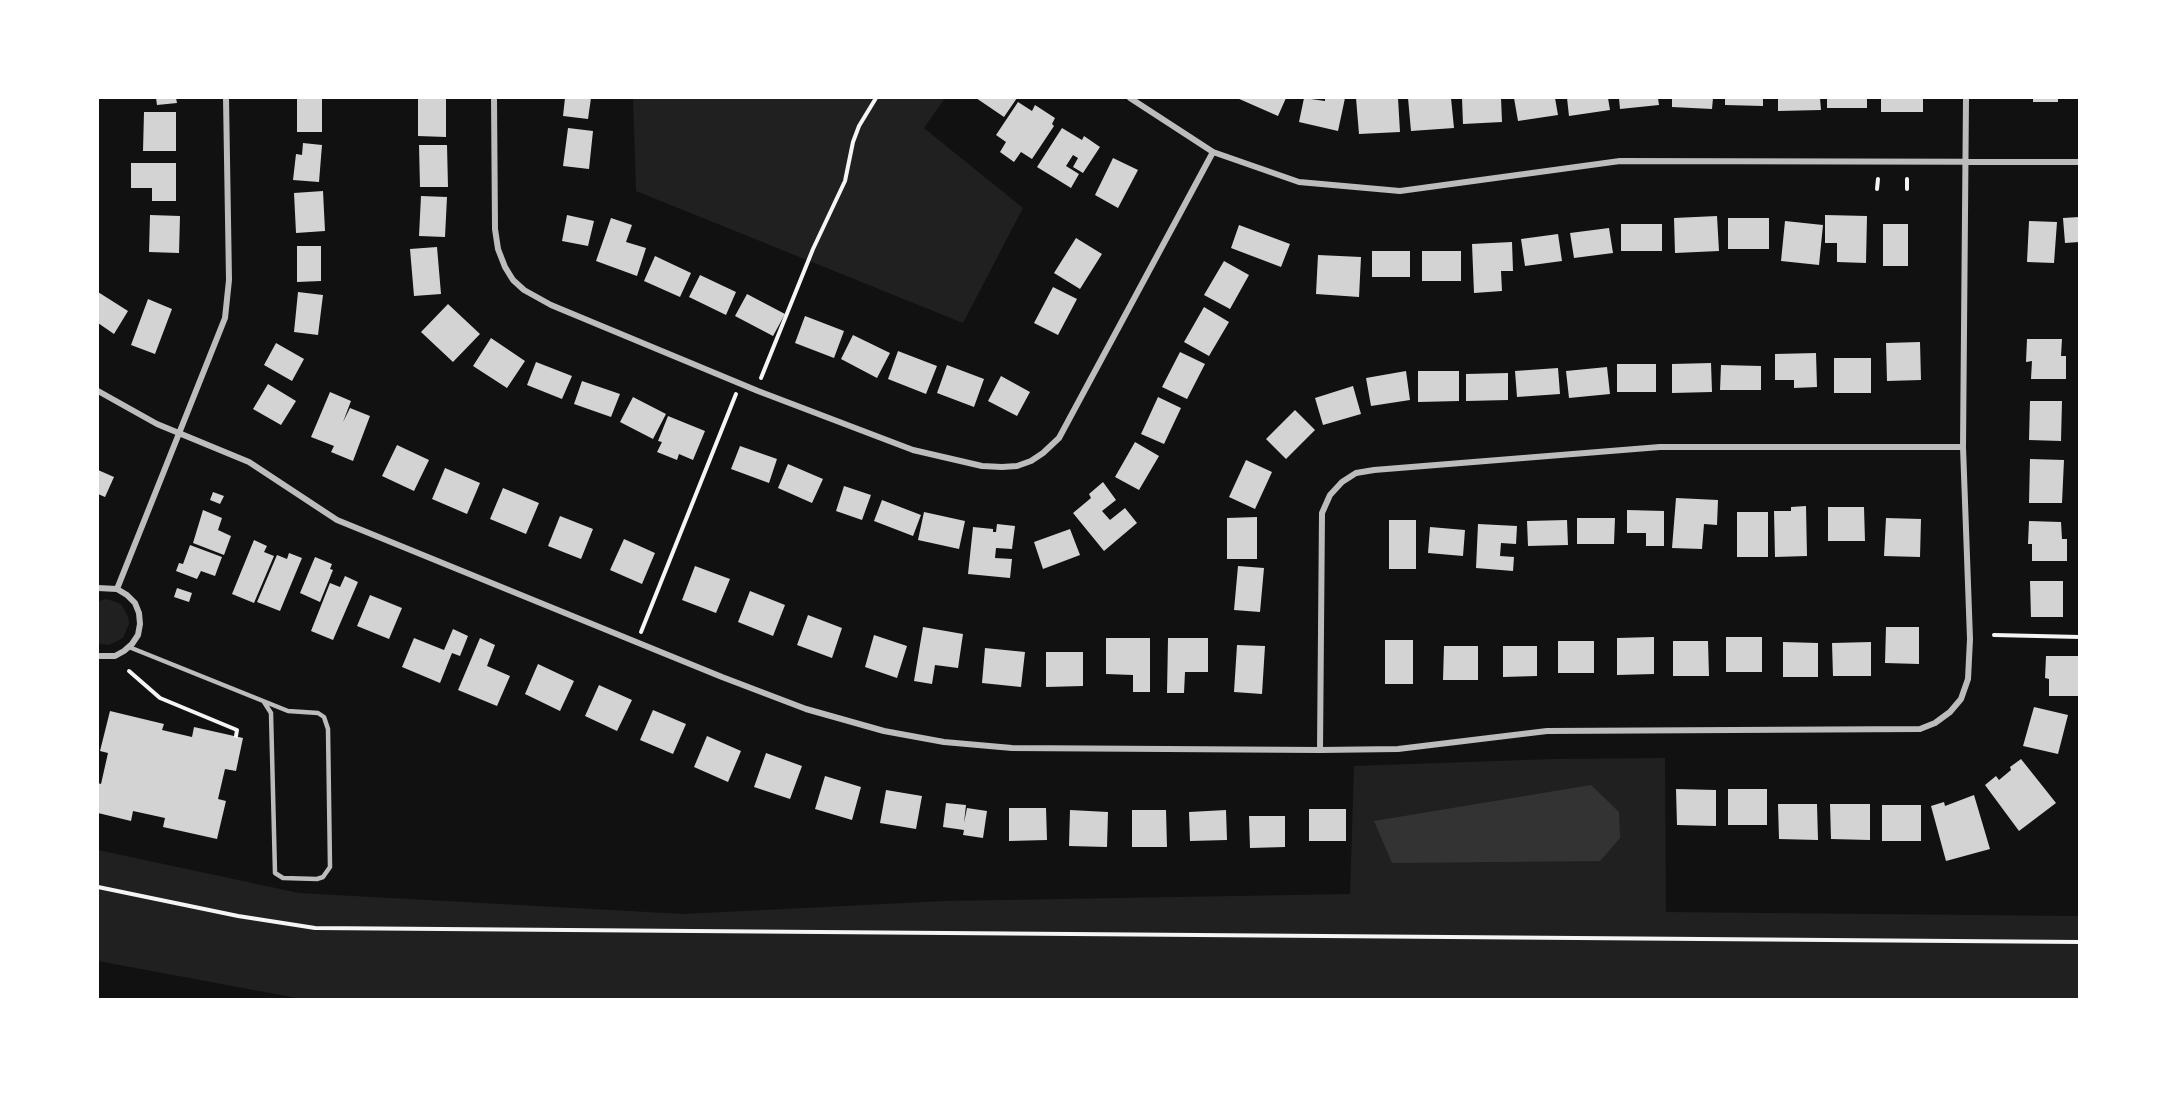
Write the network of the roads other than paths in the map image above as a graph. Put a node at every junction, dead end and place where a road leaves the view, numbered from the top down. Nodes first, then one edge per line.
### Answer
1 (226, 98) edge
2 (494, 98) edge
3 (1130, 98) edge
4 (1966, 98) edge
5 (1213, 152) junction
6 (1967, 162) junction
7 (2079, 162) edge
8 (98, 392) edge
9 (180, 434) junction
10 (1963, 447) junction
11 (98, 588) edge
12 (117, 589) junction
13 (129, 647) junction
14 (98, 656) edge
15 (264, 702) junction
16 (1320, 750) junction

1 - 9 street
2 - 5 street
3 - 5 street
4 - 6 street
5 - 6 street
6 - 7 street
6 - 10 street
8 - 9 street
9 - 12 street
9 - 16 street
10 - 16 street
10 - 16 street
11 - 12 street
12 - 13 street
13 - 14 street
13 - 15 lane
15 - 15 lane

